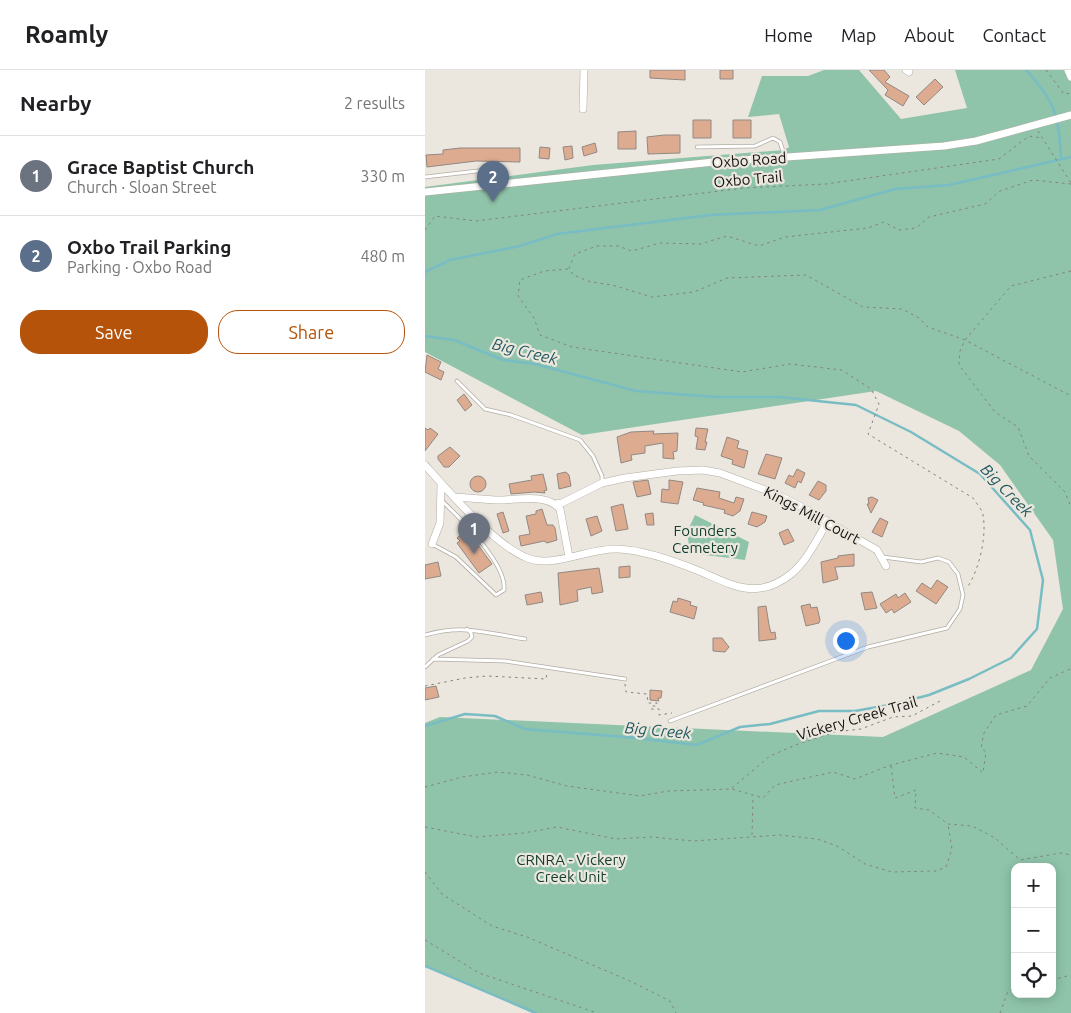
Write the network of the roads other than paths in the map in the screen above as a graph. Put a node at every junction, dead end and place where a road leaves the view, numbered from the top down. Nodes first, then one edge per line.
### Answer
1 (584, 70) edge
2 (1068, 70) edge
3 (1071, 77) edge
4 (583, 109) dead end
5 (1071, 114) edge
6 (697, 147) dead end
7 (785, 158) junction
8 (425, 178) edge
9 (491, 186) junction
10 (425, 192) edge
11 (457, 381) dead end
12 (425, 465) edge
13 (602, 483) junction
14 (441, 485) junction
15 (455, 497) junction
16 (440, 500) junction
17 (555, 504) junction
18 (828, 521) junction
19 (432, 544) joint
20 (569, 557) junction
21 (883, 558) junction
22 (886, 566) dead end
23 (464, 628) junction
24 (425, 635) edge
25 (525, 639) dead end
26 (433, 659) junction
27 (425, 667) edge
28 (625, 679) road end
29 (670, 720) dead end

1 - 4 street
2 - 3 street
5 - 7 street, Oxbo Road
6 - 7 lane
7 - 9 street, Oxbo Road
8 - 9 lane
9 - 10 street, Oxbo Road
11 - 13 lane
12 - 14 street
13 - 17 street, Kings Mill Court
13 - 18 street, Kings Mill Court
14 - 15 street
14 - 16 street
15 - 17 street
15 - 20 street
16 - 19 street
16 - 19 lane
17 - 20 street
18 - 20 street
18 - 21 street, Kings Mill Court
21 - 22 street, Kings Mill Court
21 - 29 lane
23 - 24 lane
23 - 25 lane
23 - 26 lane
26 - 27 lane
26 - 28 lane

